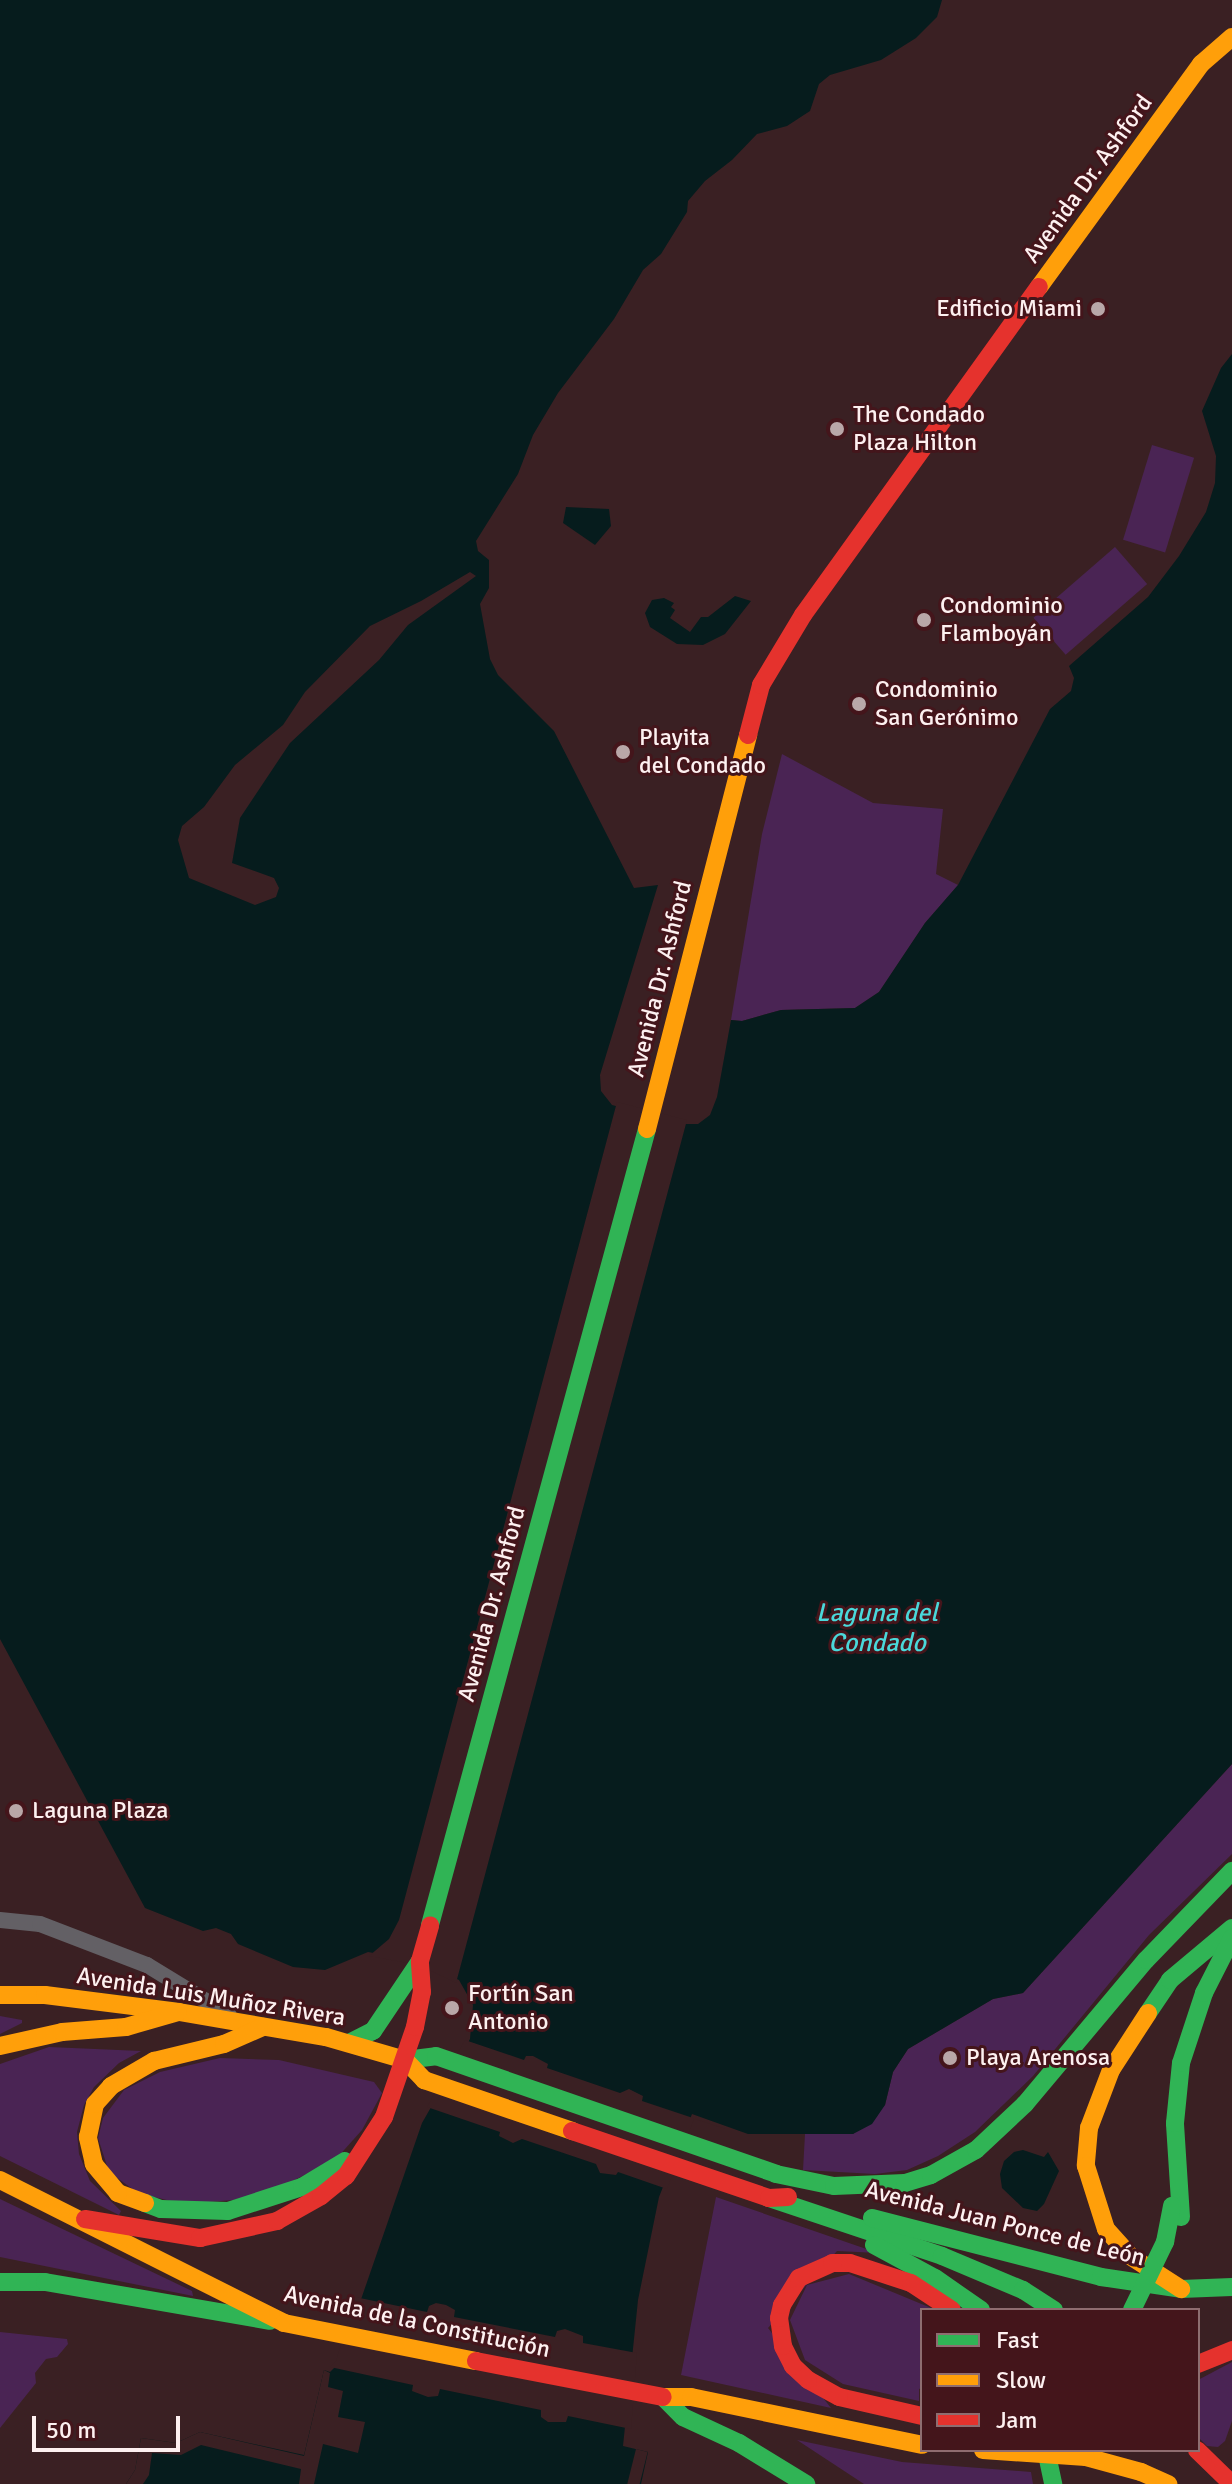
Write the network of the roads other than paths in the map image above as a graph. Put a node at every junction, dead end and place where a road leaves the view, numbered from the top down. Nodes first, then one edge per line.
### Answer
1 (1232, 37) edge
2 (1232, 1871) edge
3 (0, 1920) edge
4 (1232, 1928) edge
5 (1232, 1938) edge
6 (420, 1961) junction
7 (0, 1995) edge
8 (179, 2012) junction
9 (237, 2020) junction
10 (263, 2027) junction
11 (349, 2043) junction
12 (0, 2046) edge
13 (405, 2060) junction
14 (365, 2149) junction
15 (0, 2180) edge
16 (769, 2198) junction
17 (1177, 2211) junction
18 (83, 2219) junction
19 (0, 2268) edge
20 (0, 2282) edge
21 (45, 2282) junction
22 (1232, 2287) edge
23 (1181, 2289) junction
24 (949, 2308) edge
25 (978, 2308) edge
26 (1051, 2308) edge
27 (1133, 2308) edge
28 (1152, 2308) edge
29 (284, 2323) junction
30 (1228, 2352) edge
31 (1200, 2363) edge
32 (663, 2397) junction
33 (920, 2416) edge
34 (920, 2445) edge
35 (1012, 2452) edge
36 (1046, 2452) edge
37 (1199, 2452) edge
38 (806, 2484) edge
39 (1053, 2484) edge
40 (1168, 2484) edge
41 (1232, 2484) edge

1 - 6 main road, Avenida Dr. Ashford
2 - 13 main road
3 - 9 street
4 - 23 main road
5 - 17 main road
6 - 11 main road
6 - 13 main road, Avenida Dr. Ashford
7 - 8 main road, Avenida Luis Muñoz Rivera
8 - 9 main road, Avenida Luis Muñoz Rivera
8 - 12 main road
9 - 10 main road, Avenida Luis Muñoz Rivera
10 - 11 main road, Avenida Luis Muñoz Rivera
10 - 14 main road
11 - 13 main road, Avenida Luis Muñoz Rivera
13 - 14 main road, Avenida Dr. Ashford
13 - 16 main road, Avenida Luis Muñoz Rivera
14 - 18 main road, Avenida Dr. Ashford
15 - 18 main road, Avenida de la Constitución
16 - 23 main road, Avenida Juan Ponce de León
16 - 25 main road
16 - 26 main road
17 - 27 main road, bridge
17 - 28 main road
18 - 29 main road, Avenida de la Constitución
19 - 21 main road
20 - 21 main road
21 - 29 main road
22 - 23 main road, Avenida Juan Ponce de León
24 - 33 main road
29 - 32 main road, Avenida de la Constitución
30 - 31 main road
32 - 34 main road, Avenida de la Constitución
32 - 38 main road
35 - 40 main road, bridge
36 - 39 main road
37 - 41 main road

